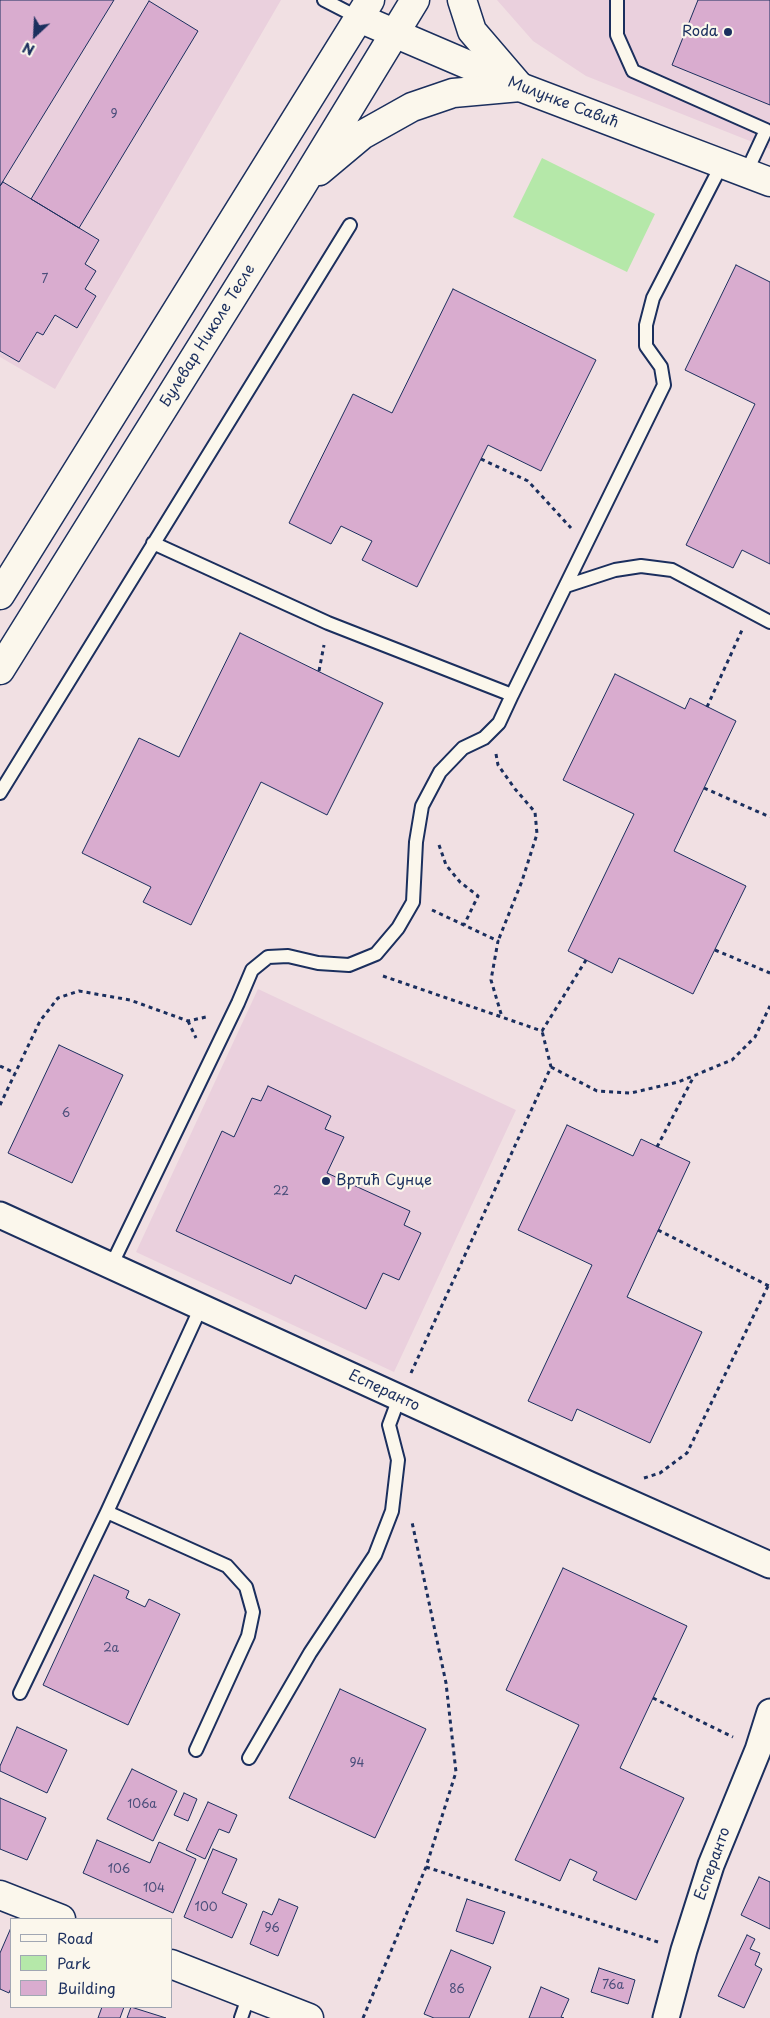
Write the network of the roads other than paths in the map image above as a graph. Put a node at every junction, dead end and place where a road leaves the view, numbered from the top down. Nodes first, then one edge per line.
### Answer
1 (324, 0) edge
2 (415, 0) edge
3 (462, 0) edge
4 (617, 0) edge
5 (364, 9) edge
6 (395, 34) junction
7 (520, 87) junction
8 (746, 173) edge
9 (301, 187) junction
10 (350, 225) dead end
11 (153, 544) junction
12 (566, 586) junction
13 (0, 595) edge
14 (770, 622) edge
15 (0, 670) edge
16 (512, 695) junction
17 (0, 792) edge
18 (0, 1215) edge
19 (111, 1266) junction
20 (201, 1307) junction
21 (399, 1398) junction
22 (107, 1512) junction
23 (770, 1565) edge
24 (20, 1693) dead end
25 (770, 1712) edge
26 (196, 1750) dead end
27 (249, 1758) dead end
28 (0, 1894) edge
29 (59, 1918) edge
30 (172, 1965) edge
31 (245, 2007) edge
32 (309, 2018) edge
33 (666, 2018) edge

1 - 5 lane
2 - 6 main road, Булевар Николе Тесле
3 - 7 main road
4 - 8 lane
5 - 6 main road, Милунке Савић
5 - 13 main road
6 - 7 main road, Милунке Савић
6 - 9 main road, Булевар Николе Тесле
7 - 8 main road, Милунке Савић
7 - 9 main road
8 - 12 lane
9 - 15 main road, Булевар Николе Тесле
10 - 11 lane
11 - 16 lane
11 - 17 lane
12 - 14 lane
12 - 16 lane
16 - 19 lane
18 - 19 street, Есперанто
19 - 20 street, Есперанто
20 - 21 street, Есперанто
20 - 22 lane
21 - 23 street, Есперанто
21 - 27 lane
22 - 24 lane
22 - 26 lane
25 - 33 street, Есперанто
28 - 29 main road
30 - 31 main road
31 - 32 main road

